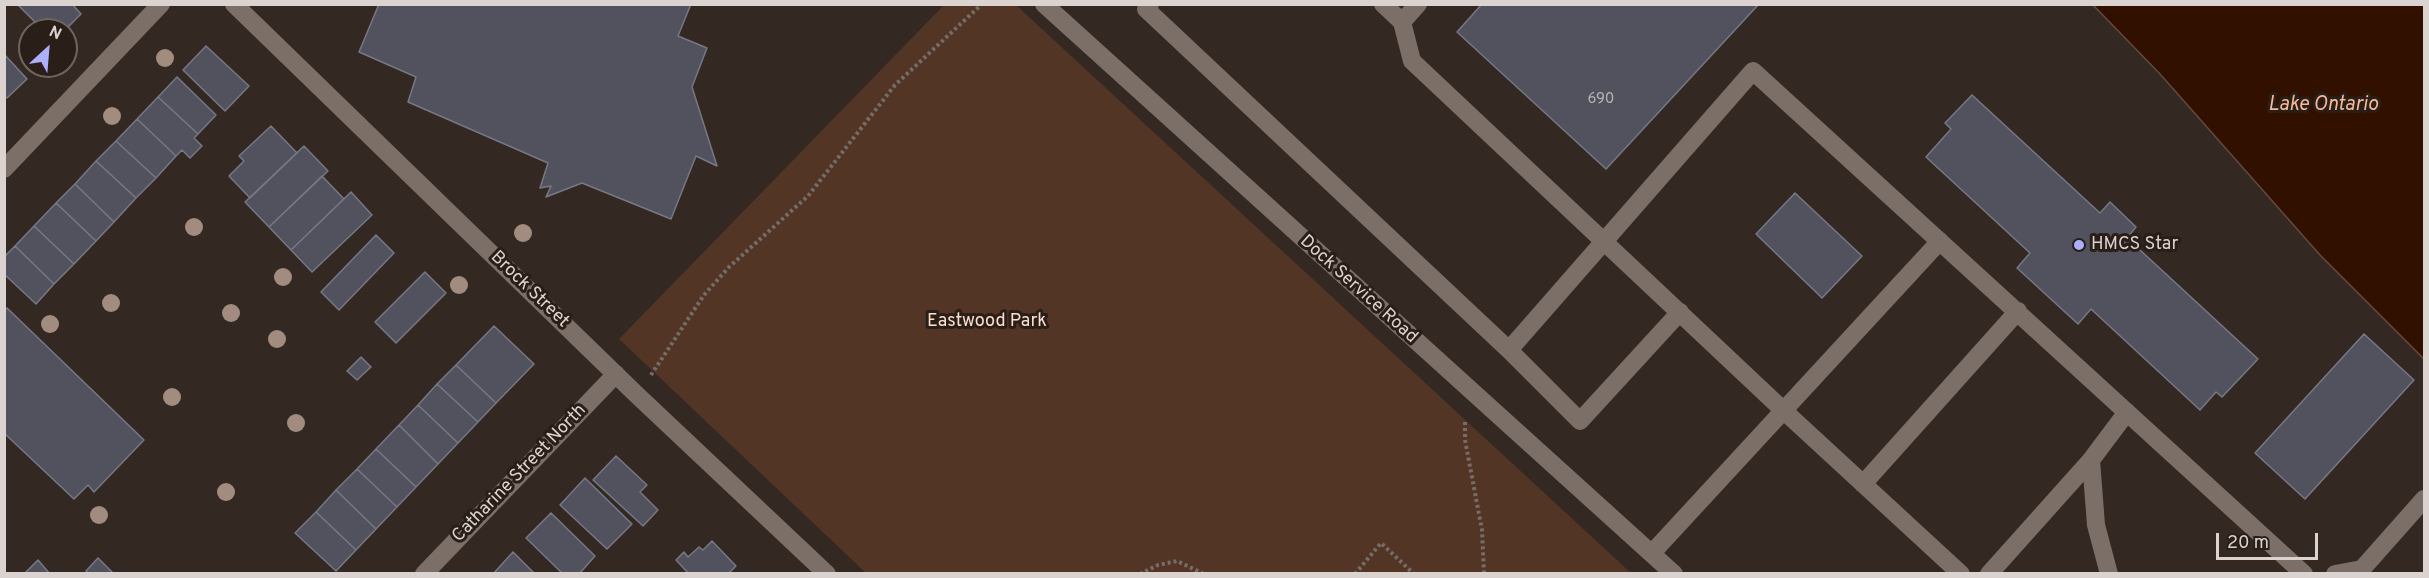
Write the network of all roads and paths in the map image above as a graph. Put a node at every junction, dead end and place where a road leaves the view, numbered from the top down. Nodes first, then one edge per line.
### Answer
1 (161, 4) edge
2 (234, 4) edge
3 (982, 4) edge
4 (1044, 4) edge
5 (1150, 4) edge
6 (1383, 4) edge
7 (1418, 4) edge
8 (1402, 22) junction
9 (4, 169) edge
10 (1940, 241) junction
11 (1606, 242) junction
12 (2018, 311) junction
13 (1680, 312) junction
14 (1509, 350) junction
15 (616, 374) junction
16 (1467, 388) junction
17 (638, 396) junction
18 (1783, 410) junction
19 (2127, 412) junction
20 (2091, 460) junction
21 (1863, 484) junction
22 (2424, 499) edge
23 (1652, 553) junction
24 (424, 573) edge
25 (827, 573) edge
26 (1140, 573) edge
27 (1204, 573) edge
28 (1355, 573) edge
29 (1414, 573) edge
30 (1484, 573) edge
31 (1674, 573) edge
32 (1961, 573) edge
33 (1989, 573) edge
34 (2109, 573) edge
35 (2304, 573) edge
36 (2335, 573) edge

1 - 9 street
2 - 15 street, Brock Street
3 - 17 path
4 - 16 street, Dock Service Road
5 - 14 street
6 - 8 street
7 - 8 street
8 - 11 street
10 - 11 street
10 - 12 street
10 - 18 street
11 - 13 street
11 - 14 street
12 - 19 street
12 - 21 street
13 - 14 street
13 - 18 street
15 - 17 street, Brock Street
15 - 24 street, Catharine Street North
16 - 23 street, Dock Service Road
16 - 30 path
17 - 25 street, Brock Street
18 - 21 street
18 - 23 street
19 - 20 street
19 - 35 street
20 - 33 street
20 - 34 street
21 - 32 street
22 - 36 street
23 - 31 street, Dock Service Road
26 - 27 path
28 - 29 path

